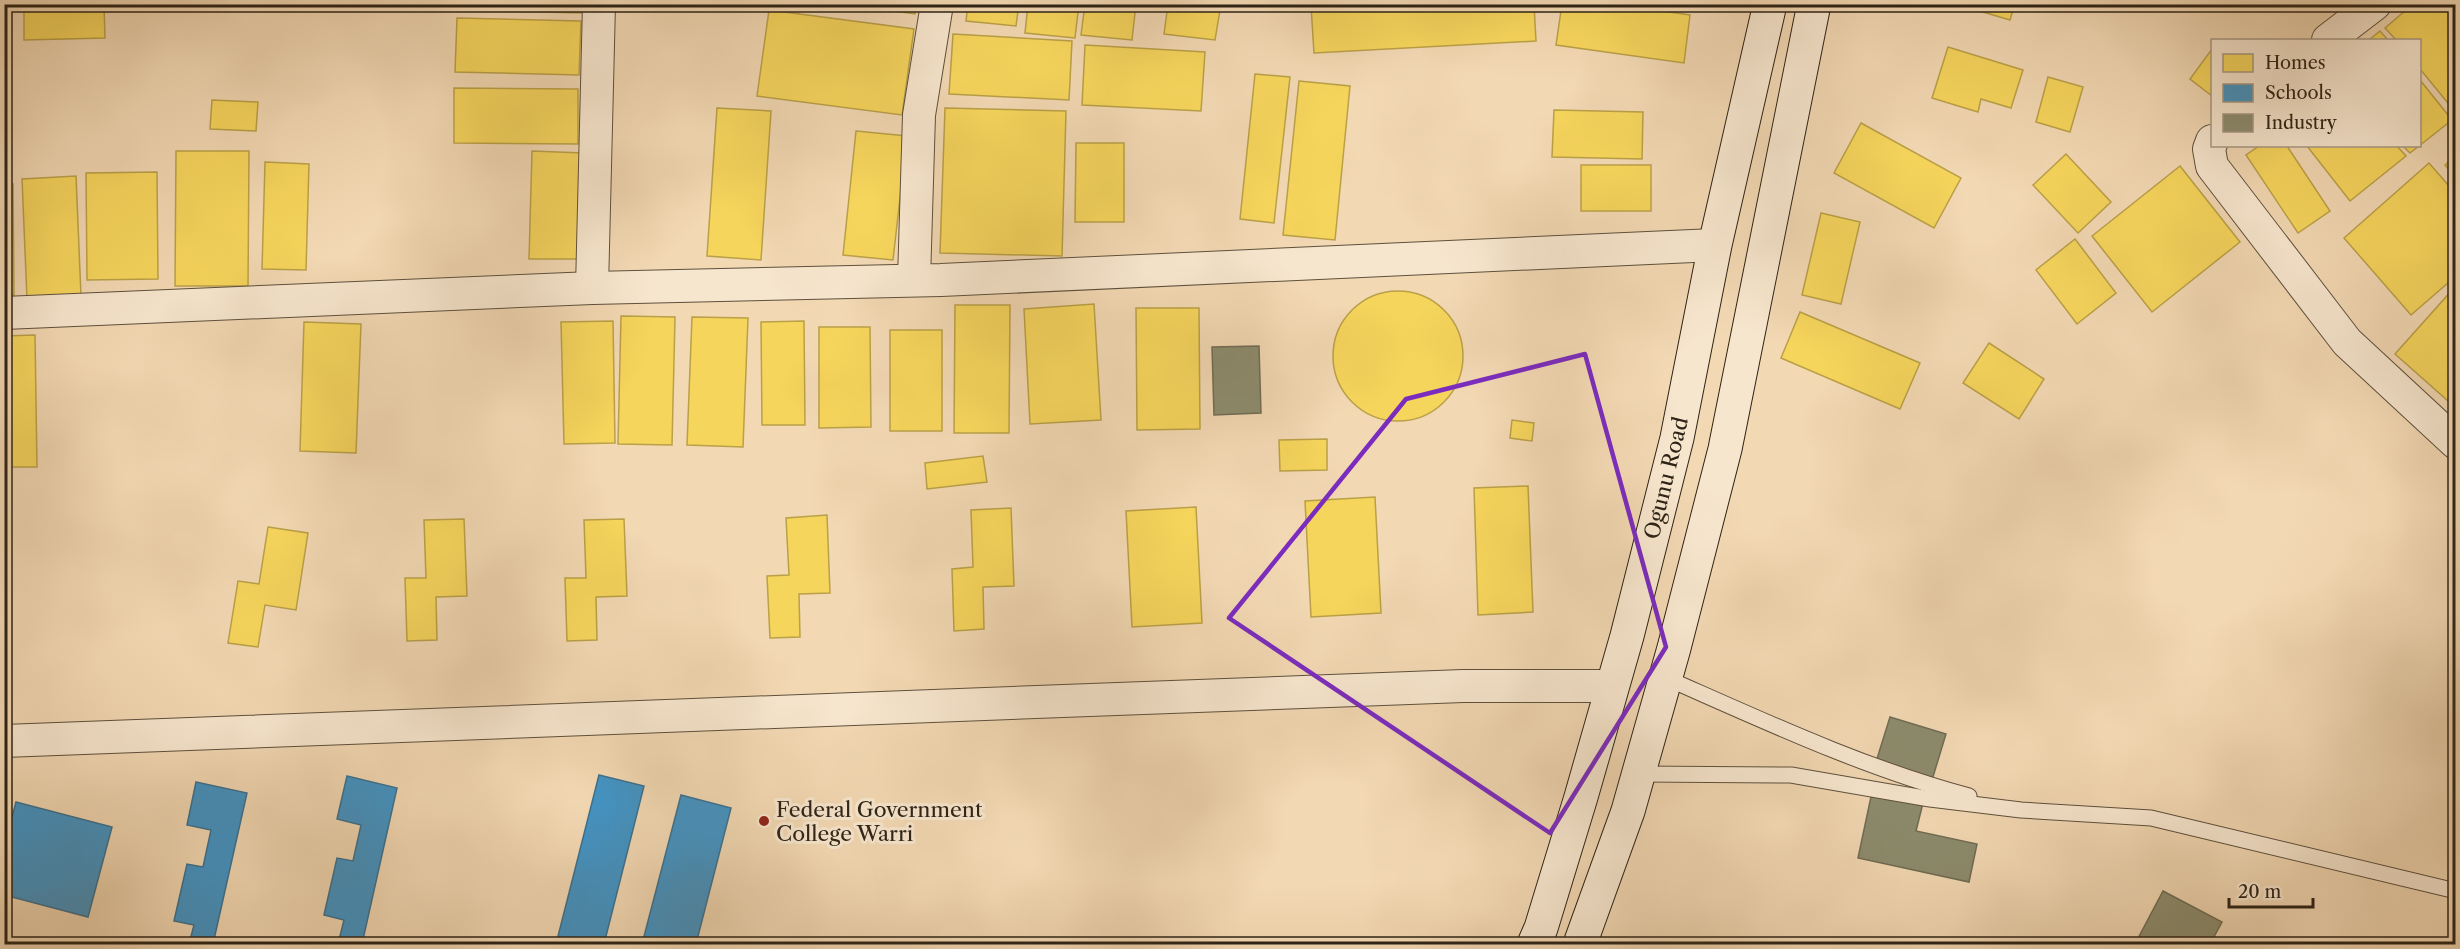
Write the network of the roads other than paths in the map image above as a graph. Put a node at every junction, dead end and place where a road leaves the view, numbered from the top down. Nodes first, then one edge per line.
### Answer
1 (599, 4) edge
2 (937, 4) edge
3 (1770, 4) edge
4 (1814, 4) edge
5 (2375, 4) edge
6 (2329, 39) edge
7 (2211, 143) edge
8 (1715, 245) junction
9 (914, 280) junction
10 (592, 288) junction
11 (4, 313) edge
12 (2456, 443) edge
13 (1664, 677) junction
14 (1612, 686) junction
15 (4, 741) edge
16 (1639, 774) junction
17 (2021, 810) junction
18 (2456, 891) edge
19 (1534, 945) edge
20 (1580, 945) edge

1 - 10 street
2 - 9 street
3 - 8 main road, Ogunu Road
4 - 13 main road
5 - 6 street
7 - 12 street
8 - 9 street
8 - 14 main road, Ogunu Road
9 - 10 street
10 - 11 street
13 - 16 main road
13 - 17 lane
14 - 15 street
14 - 19 main road, Ogunu Road
16 - 17 lane
16 - 20 main road
17 - 18 lane

